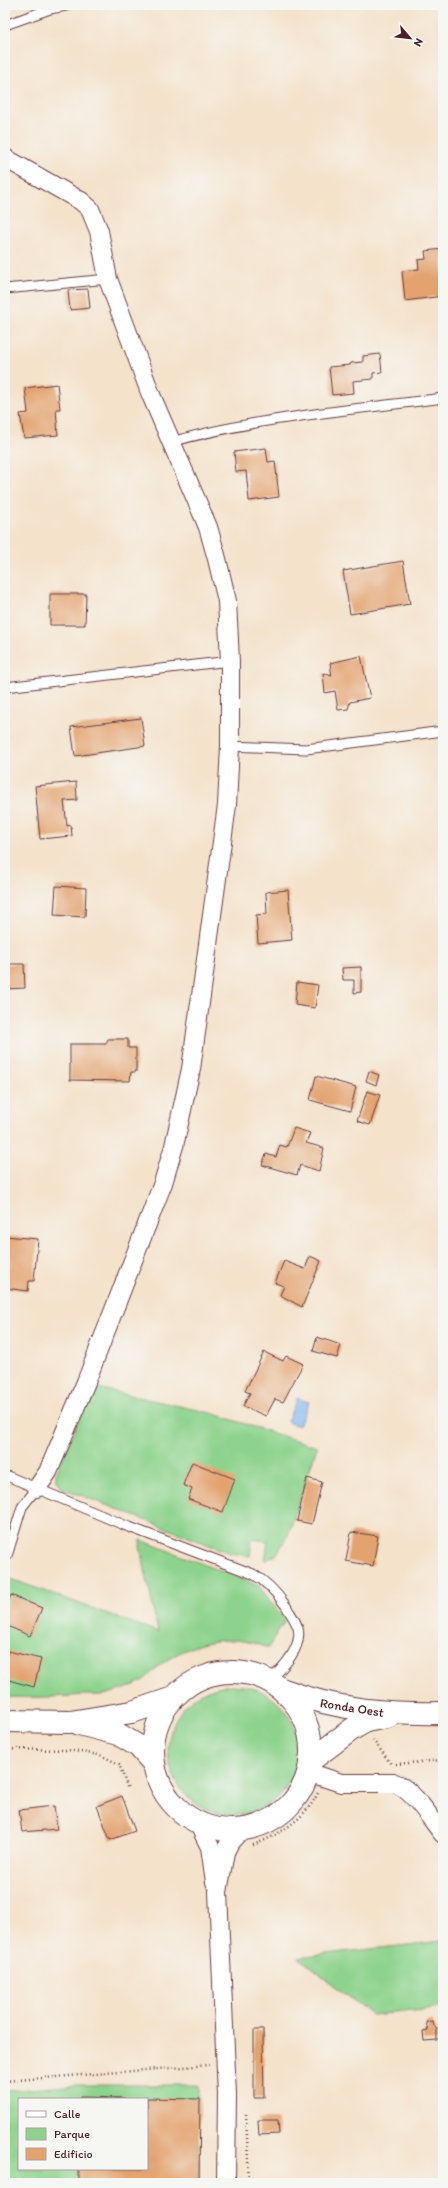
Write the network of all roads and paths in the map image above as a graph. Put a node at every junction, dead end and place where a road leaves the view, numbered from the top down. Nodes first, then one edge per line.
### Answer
1 (66, 6) dead end
2 (5, 25) edge
3 (5, 158) edge
4 (108, 279) junction
5 (5, 289) edge
6 (443, 398) edge
7 (170, 442) junction
8 (230, 661) junction
9 (5, 687) edge
10 (443, 731) edge
11 (230, 746) junction
12 (5, 1475) edge
13 (36, 1488) junction
14 (6, 1558) edge
15 (275, 1685) junction
16 (173, 1698) junction
17 (443, 1713) edge
18 (402, 1714) junction
19 (5, 1721) edge
20 (70, 1722) junction
21 (371, 1738) dead end
22 (5, 1750) edge
23 (443, 1760) edge
24 (154, 1764) junction
25 (315, 1770) junction
26 (128, 1789) dead end
27 (198, 1823) junction
28 (443, 1834) edge
29 (245, 1838) junction
30 (218, 1892) junction
31 (225, 2064) junction
32 (5, 2081) edge
33 (226, 2183) edge

1 - 2 lane
3 - 4 street
4 - 5 lane
4 - 7 street
6 - 7 lane
7 - 8 street
8 - 9 lane
8 - 11 street
10 - 11 lane
11 - 13 street
12 - 13 lane
13 - 14 lane
13 - 15 lane
15 - 16 main road, Ronda Oest
15 - 18 main road, Ronda Oest
15 - 25 main road
16 - 20 main road
16 - 24 main road
17 - 18 main road, Ronda Oest
18 - 25 main road, Ronda Oest
19 - 20 main road
20 - 24 main road
21 - 23 path
22 - 26 path
24 - 27 main road
25 - 28 street
25 - 29 main road
25 - 29 path
27 - 29 main road
27 - 30 street
29 - 30 street
30 - 31 street
31 - 32 path
31 - 33 street

